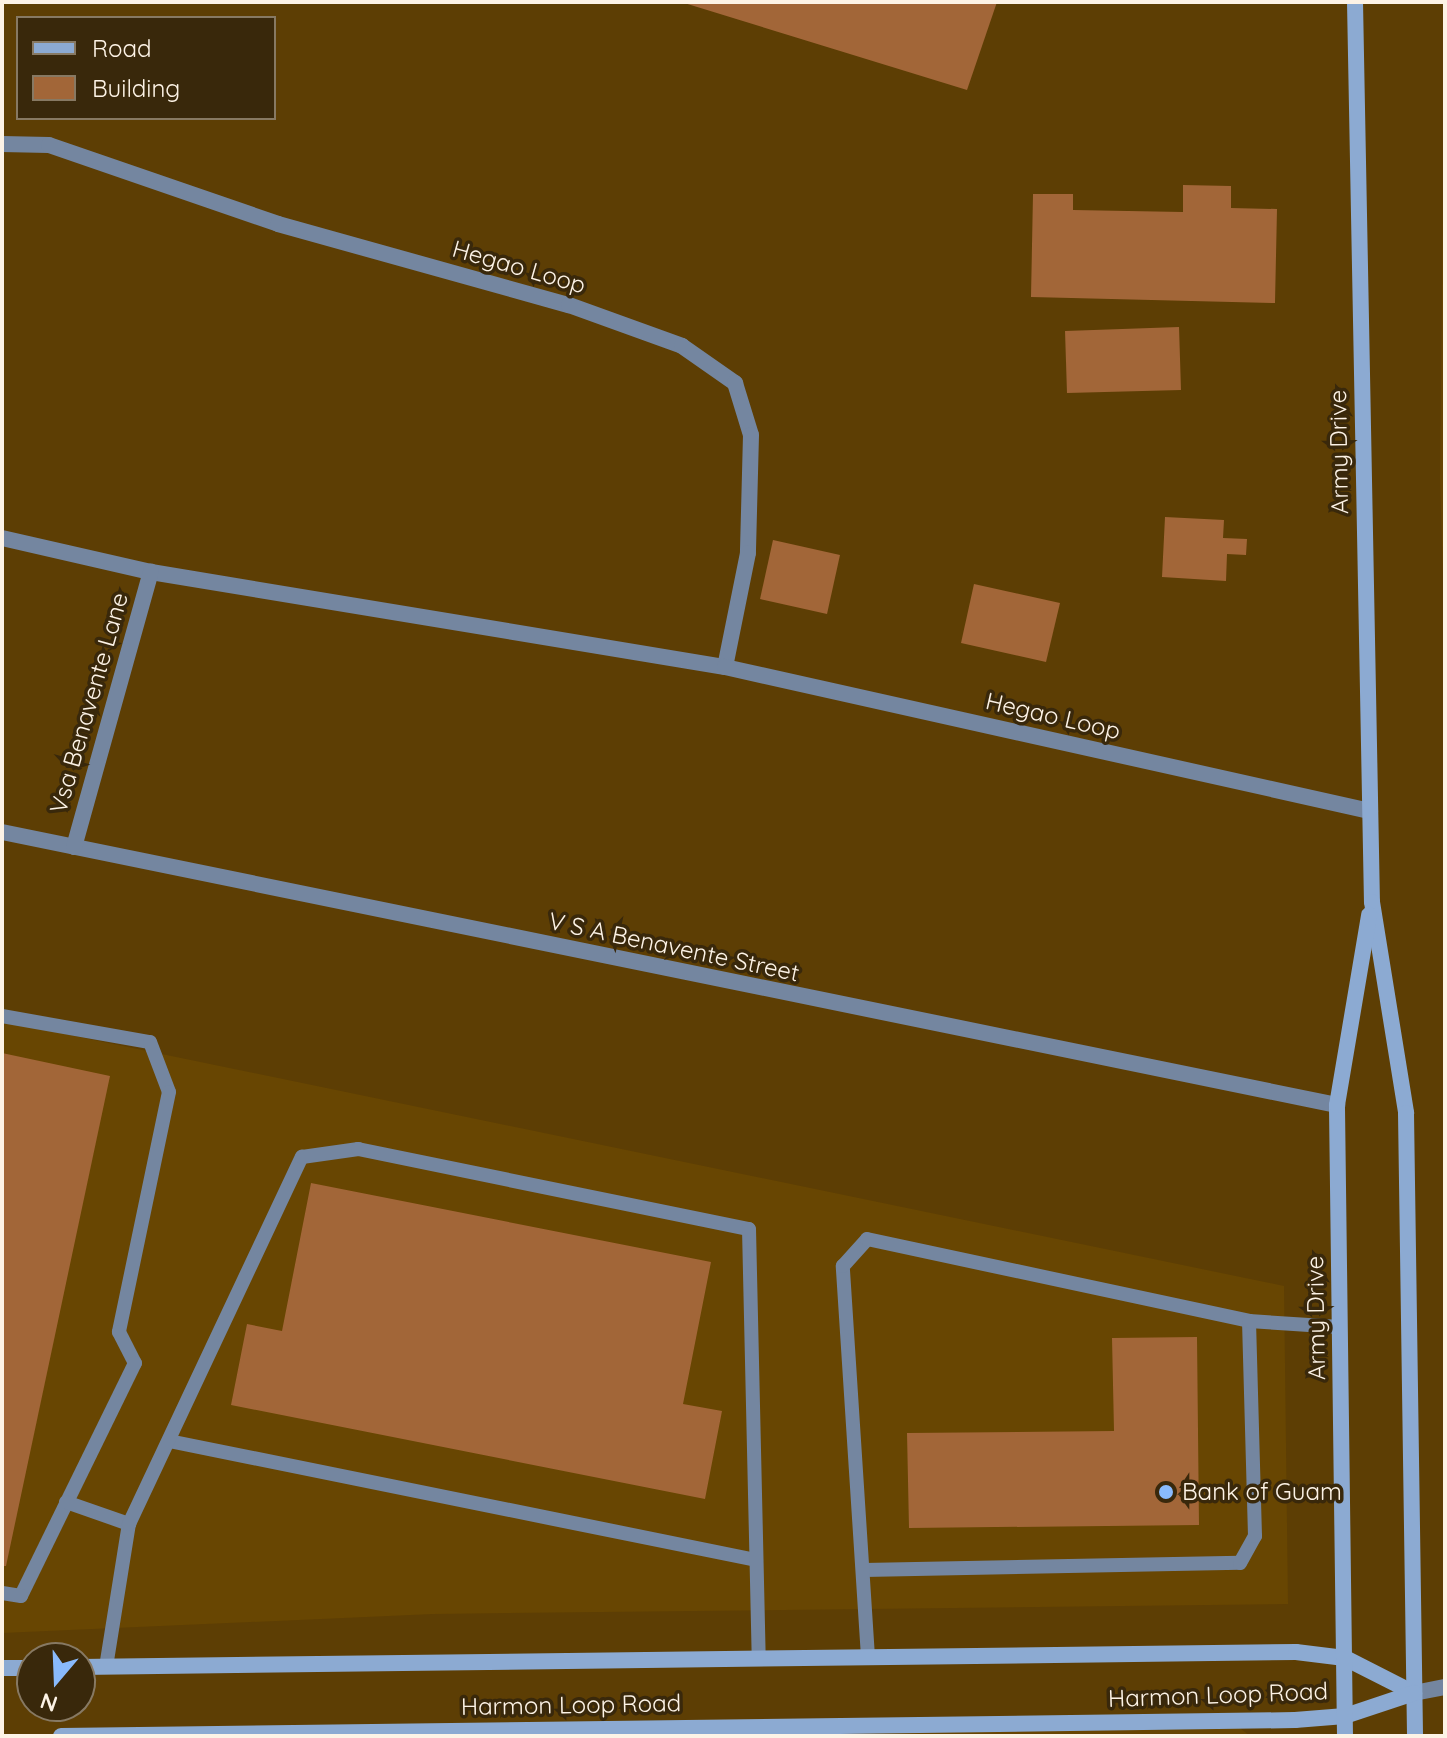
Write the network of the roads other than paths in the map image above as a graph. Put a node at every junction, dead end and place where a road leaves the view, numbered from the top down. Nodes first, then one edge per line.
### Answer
1 (1355, 2) edge
2 (2, 144) edge
3 (2, 538) edge
4 (151, 572) junction
5 (725, 667) junction
6 (1370, 811) junction
7 (2, 832) edge
8 (74, 847) junction
9 (1372, 902) junction
10 (2, 1016) edge
11 (1337, 1105) junction
12 (1249, 1321) junction
13 (1340, 1327) junction
14 (169, 1441) junction
15 (66, 1502) junction
16 (129, 1524) junction
17 (756, 1560) junction
18 (864, 1570) junction
19 (2, 1593) edge
20 (868, 1657) junction
21 (1345, 1658) junction
22 (759, 1659) junction
23 (96, 1667) edge
24 (106, 1667) junction
25 (1445, 1687) edge
26 (1414, 1693) junction
27 (1345, 1716) junction
28 (61, 1736) edge
29 (1345, 1736) edge
30 (1415, 1736) edge

1 - 6 main road, Army Drive
2 - 5 street, Hegao Loop
3 - 4 street, Hegao Loop
4 - 5 street, Hegao Loop
4 - 8 street, Vsa Benavente Lane
5 - 6 street, Hegao Loop
6 - 9 main road, Army Drive
7 - 8 street, V S A Benavente Street
8 - 11 street, V S A Benavente Street
9 - 11 main road, Army Drive
9 - 26 main road, Army Drive
10 - 15 lane
11 - 13 main road, Army Drive
12 - 13 lane
12 - 18 lane
12 - 18 lane
13 - 21 main road, Army Drive
14 - 16 lane
14 - 17 lane
14 - 17 lane
15 - 16 lane
15 - 19 lane
16 - 24 lane
17 - 22 lane
18 - 20 lane
20 - 21 main road, Harmon Loop Road
20 - 22 main road, Harmon Loop Road
21 - 26 main road, Harmon Loop Road
21 - 27 main road, Army Drive
22 - 24 main road, Harmon Loop Road
23 - 24 main road, Harmon Loop Road
25 - 26 street
26 - 27 main road, Harmon Loop Road
26 - 30 main road, Army Drive
27 - 28 main road, Harmon Loop Road
27 - 29 main road, Army Drive

